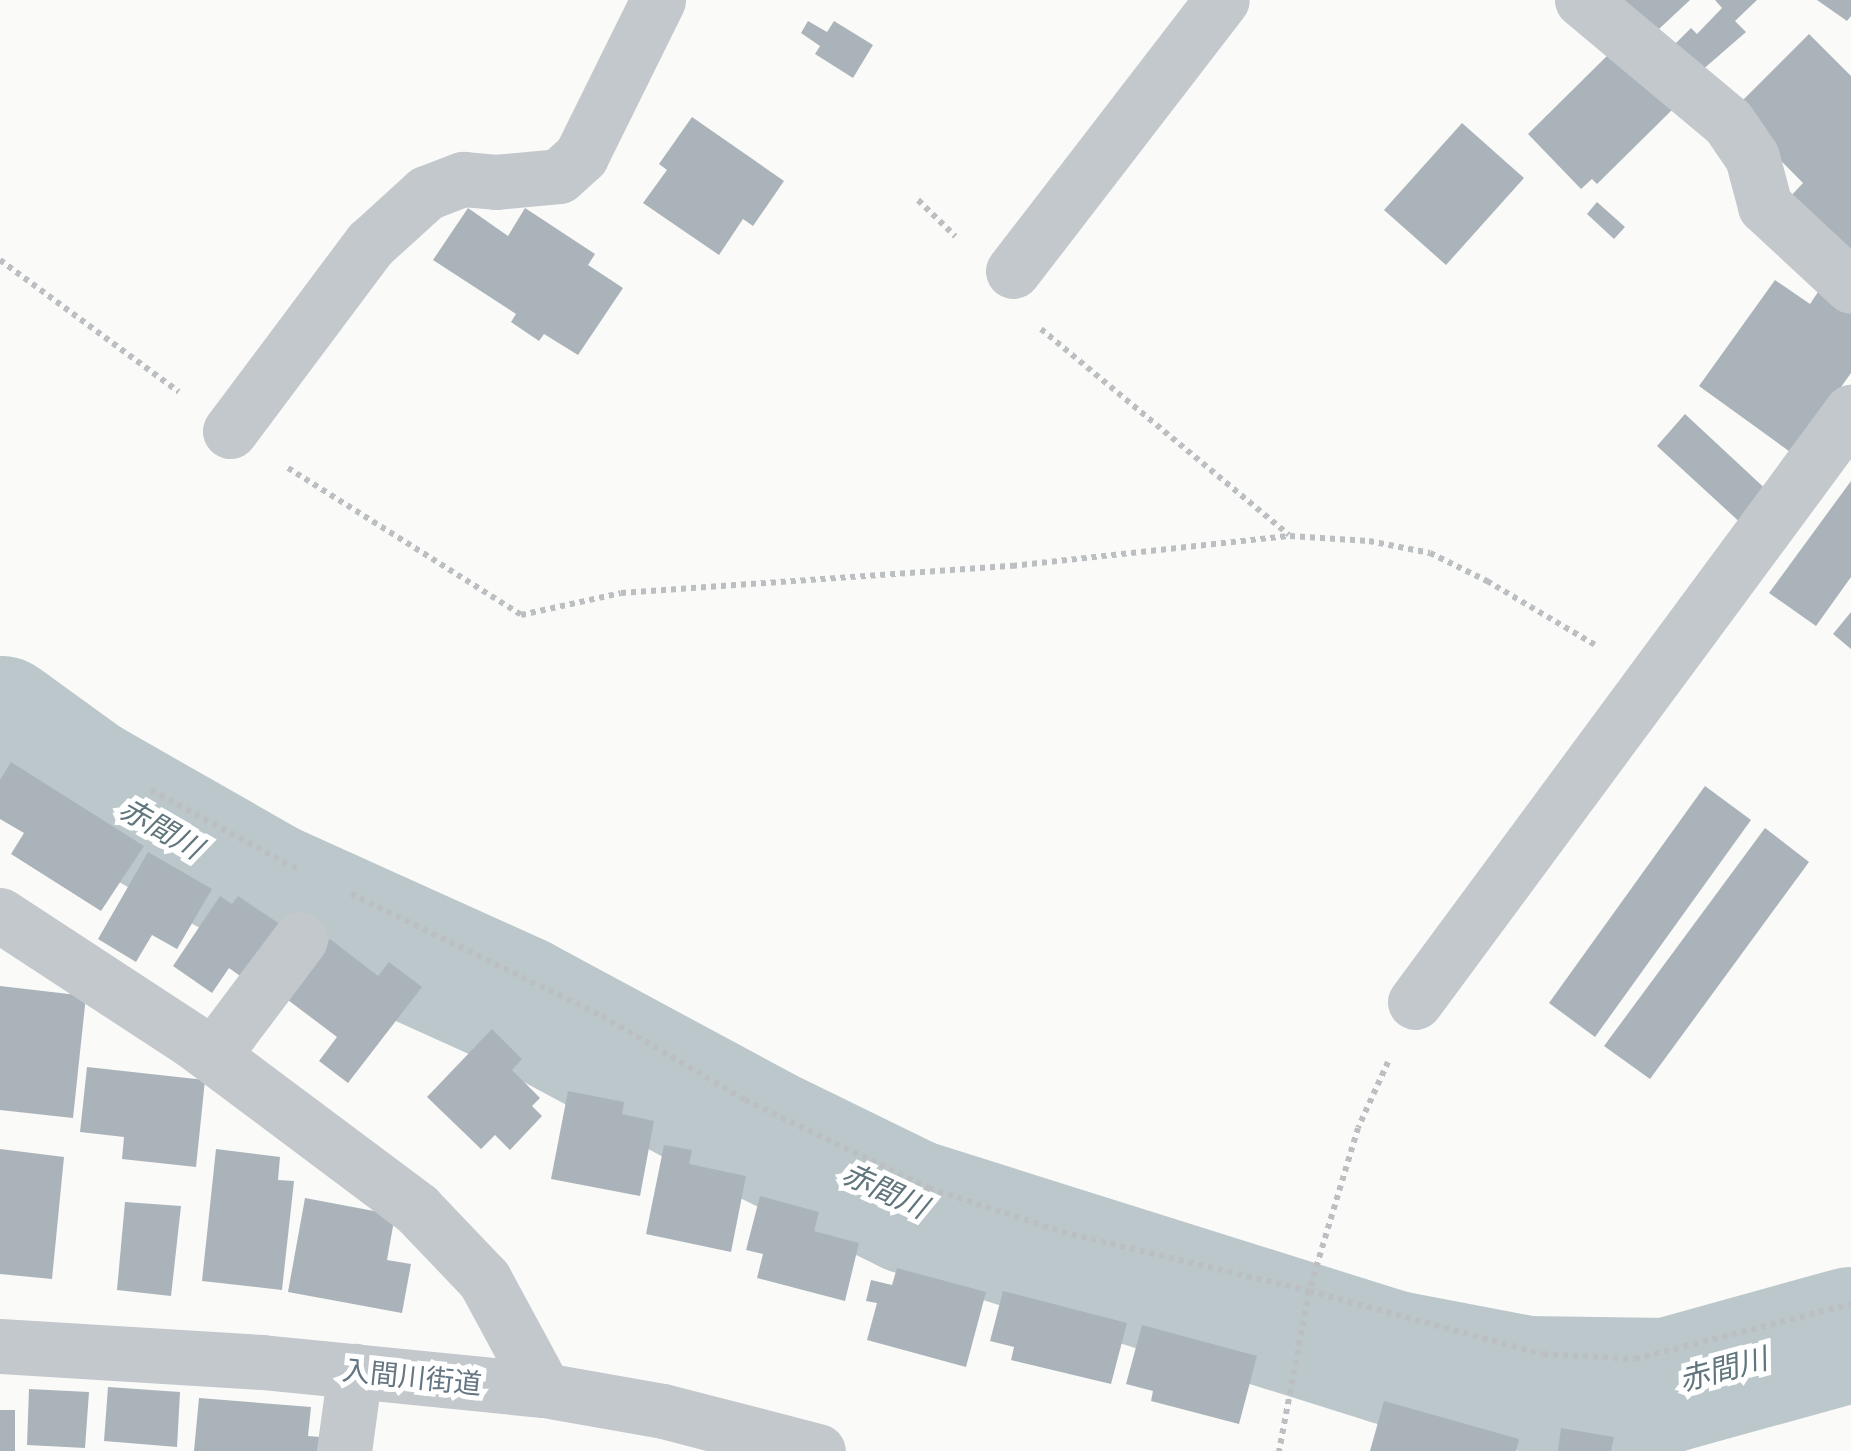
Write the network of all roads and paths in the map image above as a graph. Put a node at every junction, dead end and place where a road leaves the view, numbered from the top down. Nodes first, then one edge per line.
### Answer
1 (658, 0) edge
2 (1222, 0) edge
3 (1582, 0) edge
4 (918, 200) dead end
5 (961, 242) dead end
6 (0, 260) edge
7 (1851, 286) edge
8 (1021, 296) joint
9 (1851, 412) edge
10 (230, 430) junction
11 (1290, 536) junction
12 (1654, 680) junction
13 (151, 790) dead end
14 (302, 871) dead end
15 (334, 886) dead end
16 (0, 916) edge
17 (300, 939) dead end
18 (1415, 1002) joint
19 (213, 1056) junction
20 (1310, 1291) junction
21 (1851, 1304) edge
22 (0, 1346) edge
23 (354, 1372) junction
24 (544, 1390) junction
25 (344, 1451) edge
26 (818, 1451) edge
27 (1279, 1451) edge

1 - 10 street
2 - 8 street
3 - 7 street
4 - 5 path
6 - 10 path
8 - 11 path
9 - 12 street
10 - 11 path
11 - 12 path
12 - 18 street
13 - 14 path
15 - 20 path
16 - 19 street
17 - 19 street
18 - 20 path
19 - 24 street
20 - 21 path
20 - 27 path
22 - 23 street, 入間川街道
23 - 24 street, 入間川街道
23 - 25 street
24 - 26 street, 入間川街道

